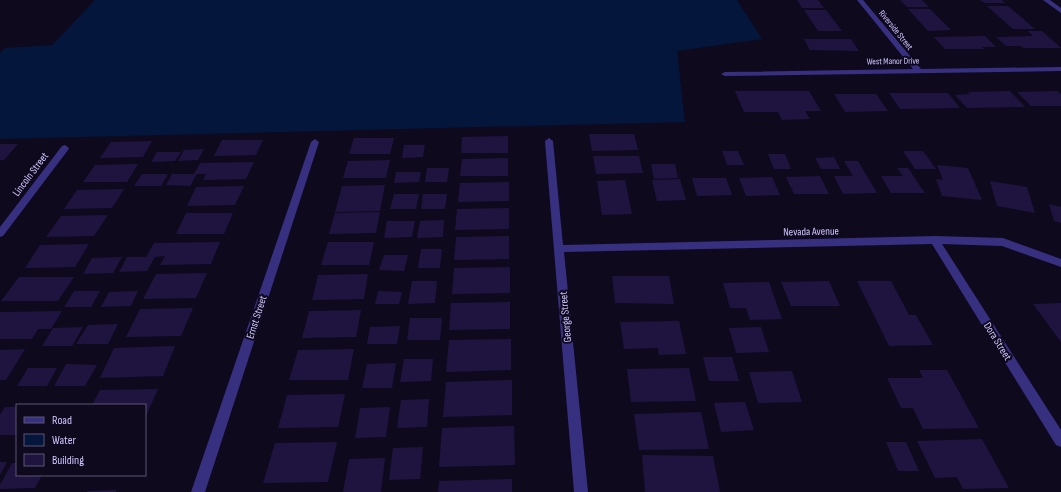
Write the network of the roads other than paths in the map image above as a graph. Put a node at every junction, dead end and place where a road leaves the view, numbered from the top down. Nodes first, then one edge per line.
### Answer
1 (860, 0) edge
2 (1046, 0) edge
3 (1061, 11) edge
4 (1061, 69) edge
5 (919, 71) junction
6 (725, 74) dead end
7 (549, 141) dead end
8 (315, 142) dead end
9 (65, 148) dead end
10 (0, 234) edge
11 (935, 240) junction
12 (558, 249) junction
13 (1061, 263) edge
14 (1061, 441) edge
15 (198, 492) edge
16 (581, 492) edge

1 - 5 street, Riverside Street
2 - 3 street
4 - 5 street, West Manor Drive
5 - 6 street, West Manor Drive
7 - 12 street, George Street
8 - 15 street, Ernst Street
9 - 10 street, Lincoln Street
11 - 12 street, Nevada Avenue
11 - 13 street, Nevada Avenue
11 - 14 street, Dora Street
12 - 16 street, George Street

